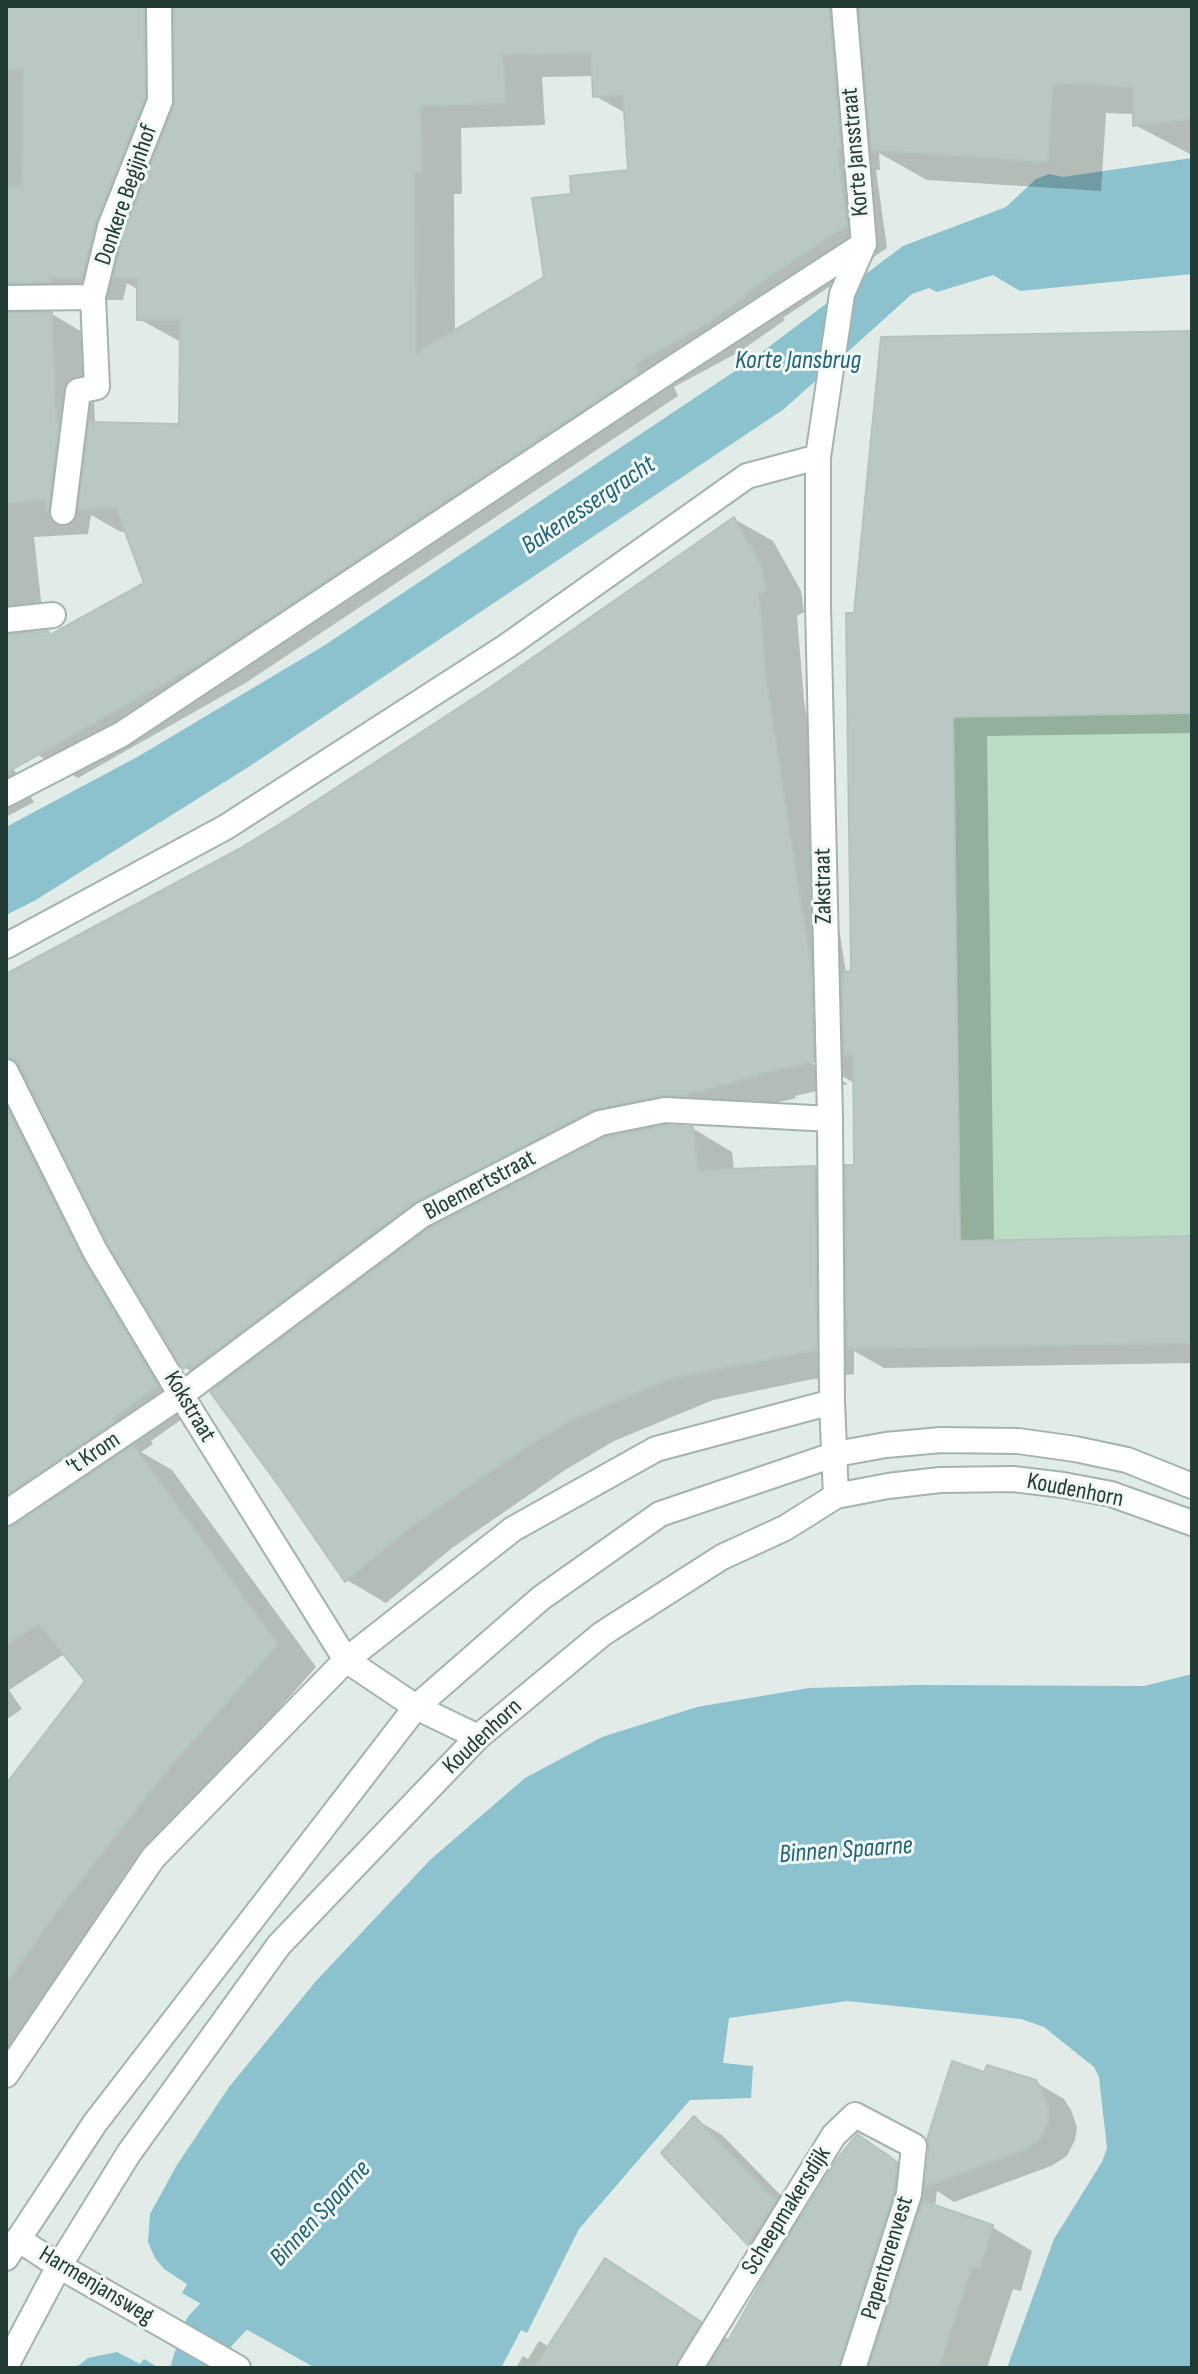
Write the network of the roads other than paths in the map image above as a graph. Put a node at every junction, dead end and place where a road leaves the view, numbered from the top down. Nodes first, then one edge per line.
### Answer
1 (159, 6) edge
2 (844, 6) edge
3 (864, 244) junction
4 (93, 297) junction
5 (6, 298) edge
6 (829, 370) joint
7 (818, 457) junction
8 (63, 512) dead end
9 (53, 615) dead end
10 (6, 620) edge
11 (6, 794) edge
12 (6, 946) edge
13 (6, 1072) edge
14 (830, 1119) junction
15 (181, 1395) junction
16 (832, 1402) junction
17 (836, 1454) junction
18 (1192, 1486) edge
19 (836, 1496) junction
20 (6, 1513) edge
21 (1192, 1523) edge
22 (346, 1660) junction
23 (416, 1707) junction
24 (478, 1737) junction
25 (6, 2075) edge
26 (914, 2146) joint
27 (12, 2249) edge
28 (59, 2266) junction
29 (6, 2366) edge
30 (238, 2368) edge
31 (690, 2368) edge
32 (853, 2368) edge

1 - 4 street, Donkere Begijnhof
2 - 3 street, Korte Jansstraat
3 - 6 street, Korte Jansstraat
3 - 11 street
4 - 5 street
4 - 8 street, Donkere Begijnhof
6 - 7 street, Zakstraat
7 - 12 street
7 - 14 street, Zakstraat
9 - 10 street
13 - 15 street, Kokstraat
14 - 15 street, Bloemertstraat
14 - 16 street, Zakstraat
15 - 20 street, 't Krom
15 - 22 street, Kokstraat
16 - 17 street, Zakstraat
16 - 22 street
17 - 18 street, Koudenhorn
17 - 19 street, Zakstraat
17 - 23 street, Koudenhorn
19 - 21 street, Koudenhorn
19 - 24 street, Koudenhorn
22 - 23 street, Kokstraat
22 - 25 street
23 - 24 street, Kokstraat
23 - 27 street, Koudenhorn
24 - 28 street, Koudenhorn
26 - 31 street, Scheepmakersdijk
26 - 32 street, Papentorenvest
27 - 28 street, Harmenjansweg
28 - 29 street, Koudenhorn
28 - 30 street, Harmenjansweg

